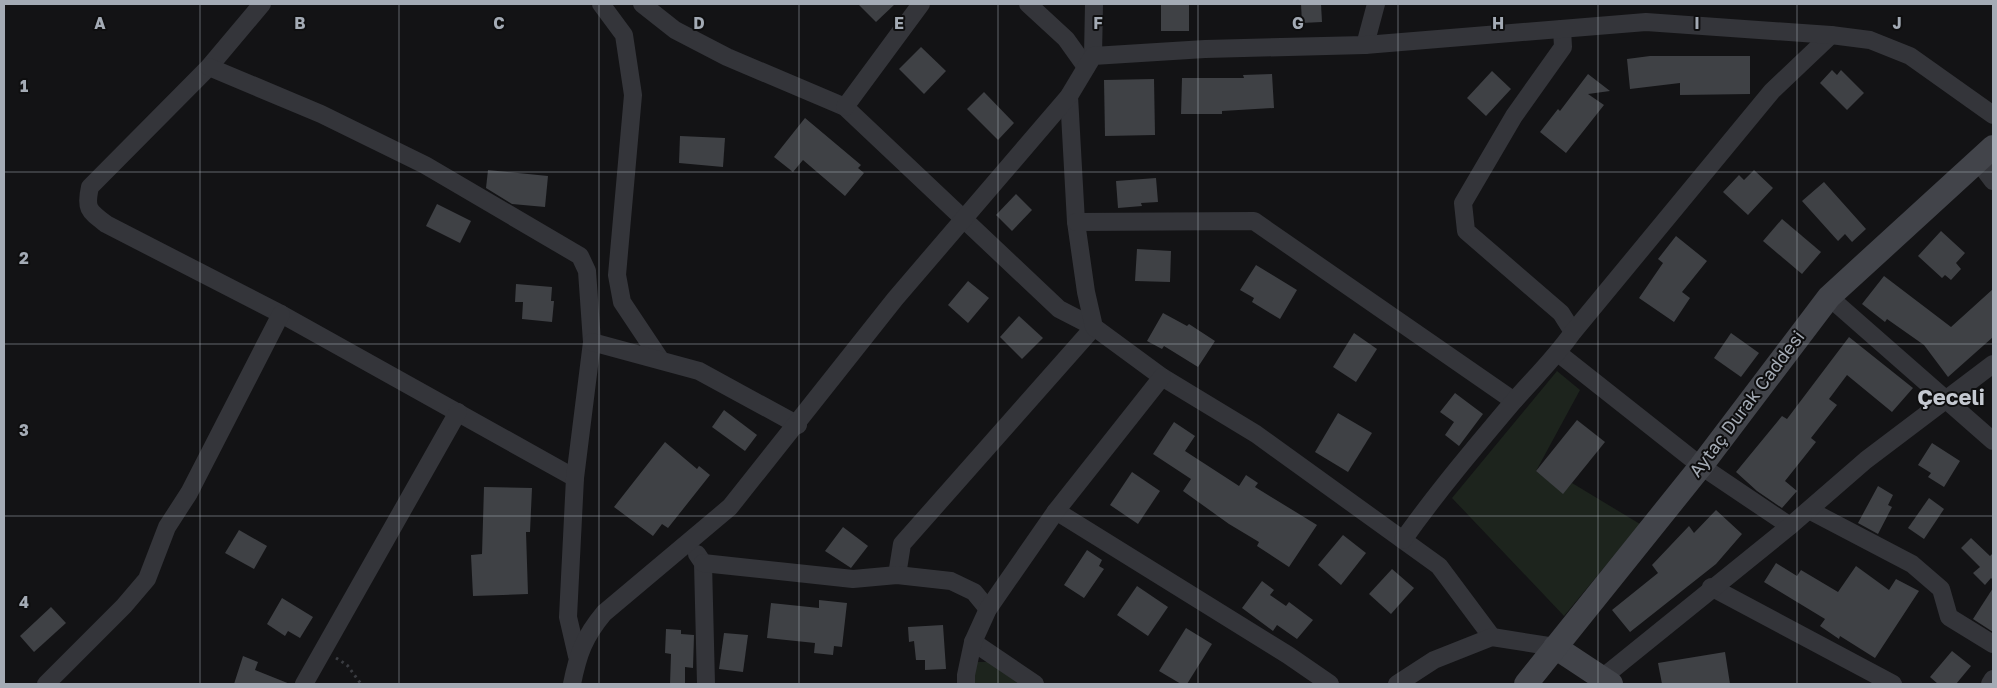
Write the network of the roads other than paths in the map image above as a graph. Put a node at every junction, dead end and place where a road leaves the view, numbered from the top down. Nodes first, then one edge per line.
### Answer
1 (262, 4) edge
2 (601, 4) edge
3 (642, 4) edge
4 (921, 4) edge
5 (1028, 4) edge
6 (1094, 4) edge
7 (1376, 4) edge
8 (1562, 29) junction
9 (1831, 34) junction
10 (1365, 45) junction
11 (1090, 61) junction
12 (209, 67) junction
13 (1069, 96) junction
14 (845, 106) junction
15 (1993, 115) edge
16 (1986, 154) edge
17 (1993, 181) edge
18 (962, 218) junction
19 (1076, 222) junction
20 (1829, 297) junction
21 (281, 314) junction
22 (1094, 327) junction
23 (1573, 332) junction
24 (592, 342) junction
25 (1558, 354) junction
26 (660, 359) junction
27 (1993, 364) edge
28 (1162, 377) junction
29 (1947, 399) junction
30 (1514, 401) junction
31 (458, 412) junction
32 (798, 424) junction
33 (1993, 441) edge
34 (1701, 466) junction
35 (575, 478) junction
36 (1809, 510) junction
37 (1056, 511) junction
38 (1790, 526) junction
39 (1403, 540) junction
40 (689, 542) junction
41 (704, 563) junction
42 (897, 575) junction
43 (1711, 587) junction
44 (988, 609) junction
45 (1492, 637) junction
46 (973, 642) junction
47 (1993, 644) edge
48 (1555, 647) junction
49 (577, 656) junction
50 (1993, 679) edge
51 (1606, 681) edge
52 (46, 684) edge
53 (304, 684) edge
54 (572, 684) edge
55 (706, 684) edge
56 (966, 684) edge
57 (1035, 684) edge
58 (1330, 684) edge
59 (1397, 684) edge
60 (1526, 684) edge
61 (1893, 684) edge
62 (1990, 684) edge

1 - 12 street
2 - 26 street
3 - 14 street
4 - 14 street
5 - 11 street
6 - 11 street
7 - 10 street
8 - 9 street
8 - 10 street
8 - 23 street
9 - 15 street
9 - 23 street
10 - 11 street
11 - 13 street
12 - 21 street
12 - 24 street
13 - 18 street
13 - 19 street
14 - 18 street
16 - 17 street
16 - 20 main road, Aytaç Durak Caddesi
18 - 22 street
18 - 32 street
19 - 22 street
19 - 30 street
20 - 29 street
20 - 34 main road, Aytaç Durak Caddesi
21 - 31 street
21 - 52 street
22 - 28 street
22 - 42 street
23 - 25 street
24 - 26 street
24 - 35 street
25 - 30 street
25 - 34 street
26 - 32 street
27 - 29 street
28 - 37 street
28 - 39 street
29 - 33 street
29 - 36 street
30 - 39 street
31 - 35 street
31 - 53 street
32 - 40 street
34 - 38 street
34 - 48 main road, Aytaç Durak Caddesi
35 - 49 street
36 - 38 street
36 - 47 street
37 - 44 street
37 - 58 street
38 - 43 street
39 - 45 street
40 - 41 street
40 - 49 street
41 - 42 street
41 - 55 street
42 - 44 street
43 - 51 street
43 - 61 street
44 - 46 street
45 - 48 street
45 - 59 street
46 - 56 street
46 - 57 street
48 - 51 main road
48 - 60 main road, Aytaç Durak Caddesi
49 - 54 street
50 - 62 street

